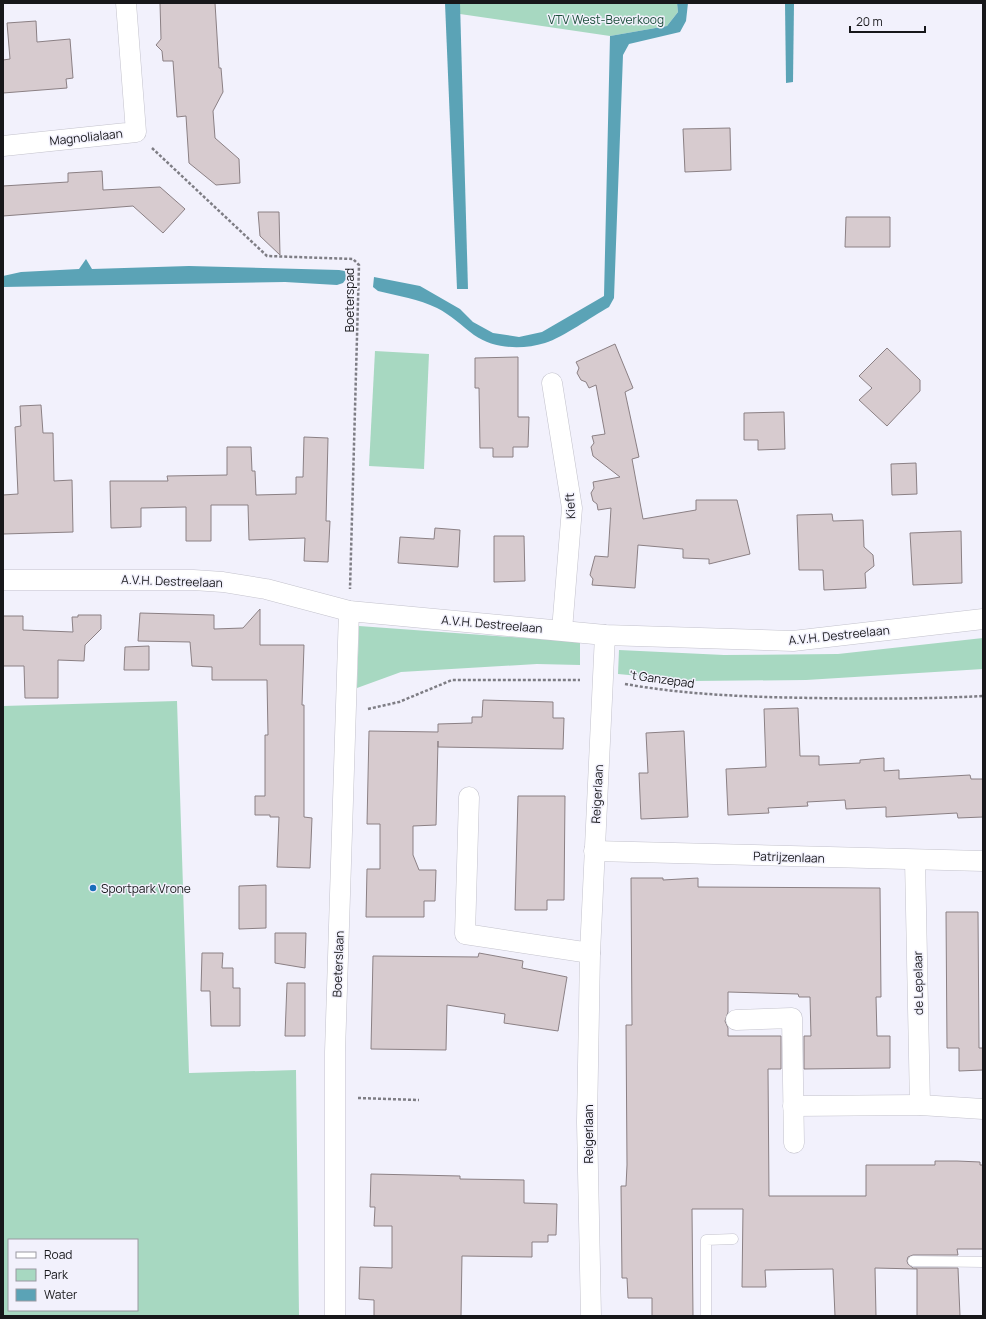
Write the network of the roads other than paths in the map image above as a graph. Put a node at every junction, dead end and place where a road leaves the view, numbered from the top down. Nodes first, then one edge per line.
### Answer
1 (126, 3) edge
2 (3, 146) edge
3 (552, 383) dead end
4 (3, 580) edge
5 (349, 611) junction
6 (983, 619) edge
7 (562, 630) junction
8 (605, 635) junction
9 (469, 798) dead end
10 (594, 851) junction
11 (915, 860) junction
12 (983, 861) edge
13 (590, 953) junction
14 (736, 1020) dead end
15 (920, 1105) junction
16 (793, 1106) junction
17 (983, 1109) edge
18 (794, 1143) dead end
19 (733, 1239) dead end
20 (913, 1261) dead end
21 (983, 1262) edge
22 (335, 1316) edge
23 (591, 1316) edge
24 (706, 1316) edge

1 - 2 street, Magnolialaan
3 - 7 street, Kieft
4 - 5 street, A.V.H. Destreelaan
5 - 7 street, A.V.H. Destreelaan
5 - 22 street, Boeterslaan
6 - 8 street, A.V.H. Destreelaan
7 - 8 street, A.V.H. Destreelaan
8 - 10 street, Reigerlaan
9 - 13 street
10 - 11 street, Patrijzenlaan
10 - 13 street, Reigerlaan
11 - 12 street, Patrijzenlaan
11 - 15 street, de Lepelaar
13 - 23 street, Reigerlaan
14 - 16 street
15 - 16 street
15 - 17 street
16 - 18 street
19 - 24 lane
20 - 21 lane

